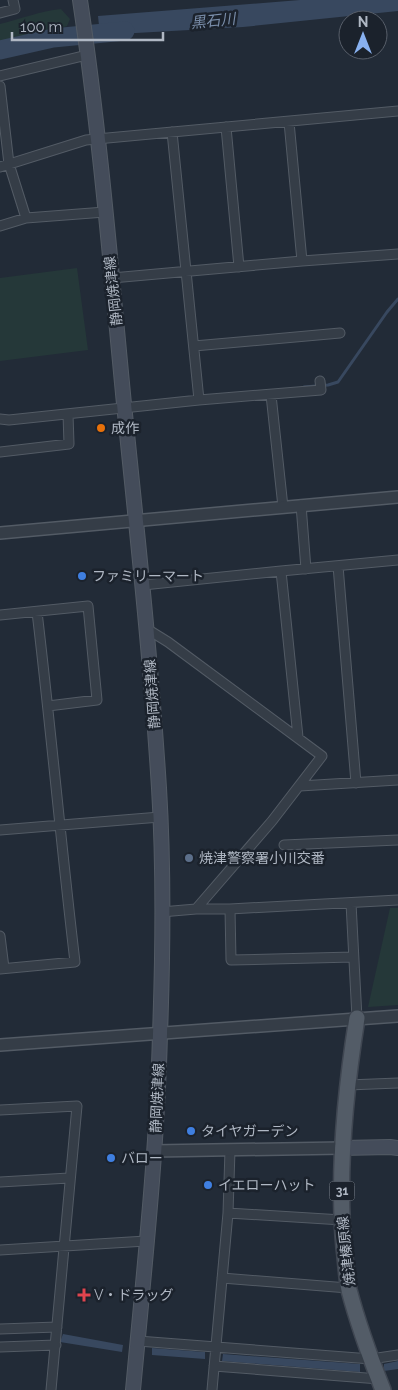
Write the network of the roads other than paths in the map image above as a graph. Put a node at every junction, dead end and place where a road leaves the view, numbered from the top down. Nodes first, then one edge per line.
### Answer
1 (13, 0) edge
2 (81, 6) edge
3 (0, 13) edge
4 (87, 55) junction
5 (0, 76) edge
6 (0, 86) edge
7 (398, 110) edge
8 (289, 122) junction
9 (226, 127) junction
10 (172, 132) junction
11 (98, 139) junction
12 (5, 166) edge
13 (105, 212) junction
14 (26, 218) junction
15 (0, 226) edge
16 (398, 254) edge
17 (302, 261) junction
18 (239, 267) junction
19 (185, 272) junction
20 (112, 278) junction
21 (340, 333) dead end
22 (194, 346) junction
23 (320, 385) dead end
24 (271, 394) junction
25 (199, 400) junction
26 (125, 408) junction
27 (68, 414) junction
28 (0, 418) edge
29 (0, 452) edge
30 (398, 497) edge
31 (301, 505) junction
32 (283, 507) junction
33 (136, 520) junction
34 (0, 533) edge
35 (398, 560) edge
36 (338, 566) junction
37 (306, 569) junction
38 (281, 571) junction
39 (142, 585) junction
40 (37, 612) junction
41 (0, 615) edge
42 (147, 629) junction
43 (48, 706) junction
44 (298, 737) junction
45 (398, 780) edge
46 (356, 783) junction
47 (300, 786) junction
48 (160, 818) junction
49 (59, 825) junction
50 (0, 830) edge
51 (398, 840) edge
52 (284, 845) dead end
53 (398, 900) edge
54 (351, 903) junction
55 (196, 909) junction
56 (230, 909) junction
57 (162, 912) junction
58 (0, 936) edge
59 (353, 957) junction
60 (2, 968) edge
61 (398, 1016) edge
62 (357, 1018) junction
63 (160, 1033) junction
64 (0, 1045) edge
65 (398, 1083) edge
66 (348, 1085) junction
67 (0, 1110) edge
68 (396, 1147) edge
69 (342, 1148) junction
70 (230, 1150) junction
71 (154, 1151) junction
72 (69, 1178) junction
73 (0, 1182) edge
74 (228, 1212) junction
75 (342, 1220) junction
76 (146, 1241) junction
77 (64, 1246) junction
78 (0, 1250) edge
79 (222, 1278) junction
80 (348, 1288) junction
81 (57, 1327) junction
82 (0, 1329) edge
83 (138, 1341) junction
84 (56, 1346) junction
85 (216, 1347) junction
86 (0, 1348) edge
87 (398, 1355) edge
88 (214, 1366) junction
89 (376, 1372) edge
90 (51, 1390) edge
91 (133, 1390) edge
92 (212, 1390) edge

1 - 3 street
2 - 4 main road, 静岡焼津線
4 - 5 street
4 - 11 main road, 静岡焼津線
6 - 12 street
7 - 8 street
8 - 9 street
8 - 17 street
9 - 10 street
9 - 18 street
10 - 11 street
10 - 19 street
11 - 12 street
11 - 13 main road, 静岡焼津線
12 - 14 street
13 - 14 street
13 - 20 main road, 静岡焼津線
14 - 15 street
16 - 17 street
17 - 18 street
18 - 19 street
19 - 20 street
19 - 22 street
20 - 26 main road, 静岡焼津線
21 - 22 street
22 - 25 street
23 - 24 street
24 - 25 street
24 - 32 street
25 - 26 street
26 - 27 street
26 - 33 main road, 静岡焼津線
27 - 28 street
27 - 29 street
30 - 31 street
31 - 32 street
31 - 37 street
32 - 33 street
33 - 34 street
33 - 39 main road, 静岡焼津線
35 - 36 street
36 - 37 street
36 - 46 street
37 - 38 street
38 - 39 street
38 - 44 street
39 - 42 main road, 静岡焼津線
40 - 41 street
40 - 43 street
40 - 43 street
42 - 44 street
42 - 48 main road, 静岡焼津線
43 - 49 street
44 - 47 street
45 - 46 street
46 - 47 street
47 - 55 street
48 - 49 street
48 - 57 main road, 静岡焼津線
49 - 50 street
49 - 60 street
51 - 52 street
53 - 54 street
54 - 56 street
54 - 59 street
55 - 56 street
55 - 57 street
56 - 59 street
57 - 63 main road, 静岡焼津線
58 - 60 street
59 - 62 street
61 - 62 street
62 - 63 street
62 - 66 main road, 焼津榛原線 / 31
63 - 64 street
63 - 71 main road, 静岡焼津線
65 - 66 street
66 - 69 main road, 焼津榛原線 / 31
67 - 72 street
68 - 69 main road
69 - 70 street
69 - 75 main road, 焼津榛原線 / 31
70 - 71 street
70 - 74 street
71 - 76 main road, 静岡焼津線
72 - 73 street
72 - 77 street
74 - 75 street
74 - 79 street
75 - 80 main road, 焼津榛原線 / 31
76 - 77 street
76 - 83 main road, 静岡焼津線
77 - 78 street
77 - 81 street
79 - 80 street
79 - 85 street
80 - 89 main road, 焼津榛原線 / 31
81 - 82 street
81 - 84 street
83 - 85 street
83 - 91 main road, 静岡焼津線
84 - 86 street
84 - 90 street
85 - 88 street
85 - 89 street
87 - 89 street
88 - 89 street
88 - 92 street

